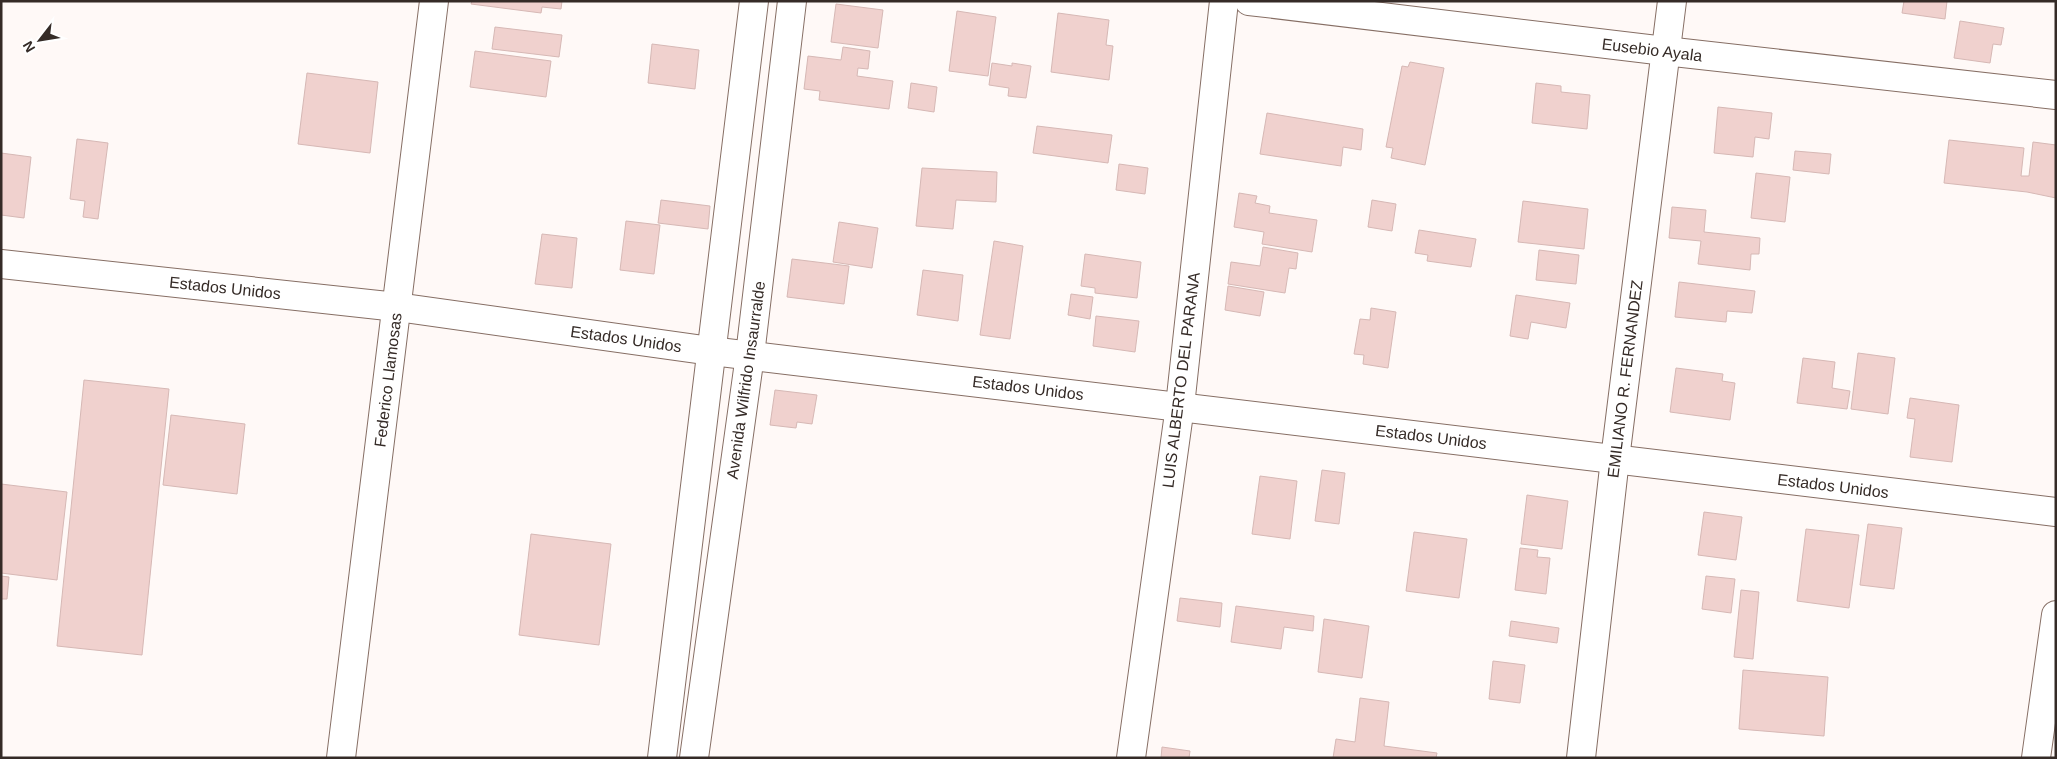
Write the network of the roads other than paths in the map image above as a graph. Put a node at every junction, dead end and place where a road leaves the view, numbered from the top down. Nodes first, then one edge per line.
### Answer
1 (434, 1) edge
2 (754, 1) edge
3 (792, 1) edge
4 (1224, 1) edge
5 (1249, 1) edge
6 (1672, 1) edge
7 (1665, 52) junction
8 (2056, 96) edge
9 (1, 264) edge
10 (397, 307) junction
11 (711, 351) junction
12 (750, 355) junction
13 (1180, 406) junction
14 (1615, 459) junction
15 (2056, 512) edge
16 (2056, 615) edge
17 (341, 758) edge
18 (662, 758) edge
19 (694, 758) edge
20 (1131, 758) edge
21 (1581, 758) edge
22 (2036, 758) edge

1 - 10 street, Federico Llamosas
2 - 11 street
3 - 12 street, Avenida Wilfrido Insaurralde
4 - 13 street, LUIS ALBERTO DEL PARANA
5 - 7 street, Eusebio Ayala
6 - 7 street, EMILIANO R. FERNANDEZ
7 - 8 street, Eusebio Ayala
7 - 14 street, EMILIANO R. FERNANDEZ
9 - 10 street, Estados Unidos
10 - 11 street, Estados Unidos
10 - 17 street, Federico Llamosas
11 - 12 street, Estados Unidos
11 - 18 street
12 - 13 street, Estados Unidos
12 - 19 street, Avenida Wilfrido Insaurralde
13 - 14 street, Estados Unidos
13 - 20 street, LUIS ALBERTO DEL PARANA
14 - 15 street, Estados Unidos
14 - 21 street, EMILIANO R. FERNANDEZ
16 - 22 street

